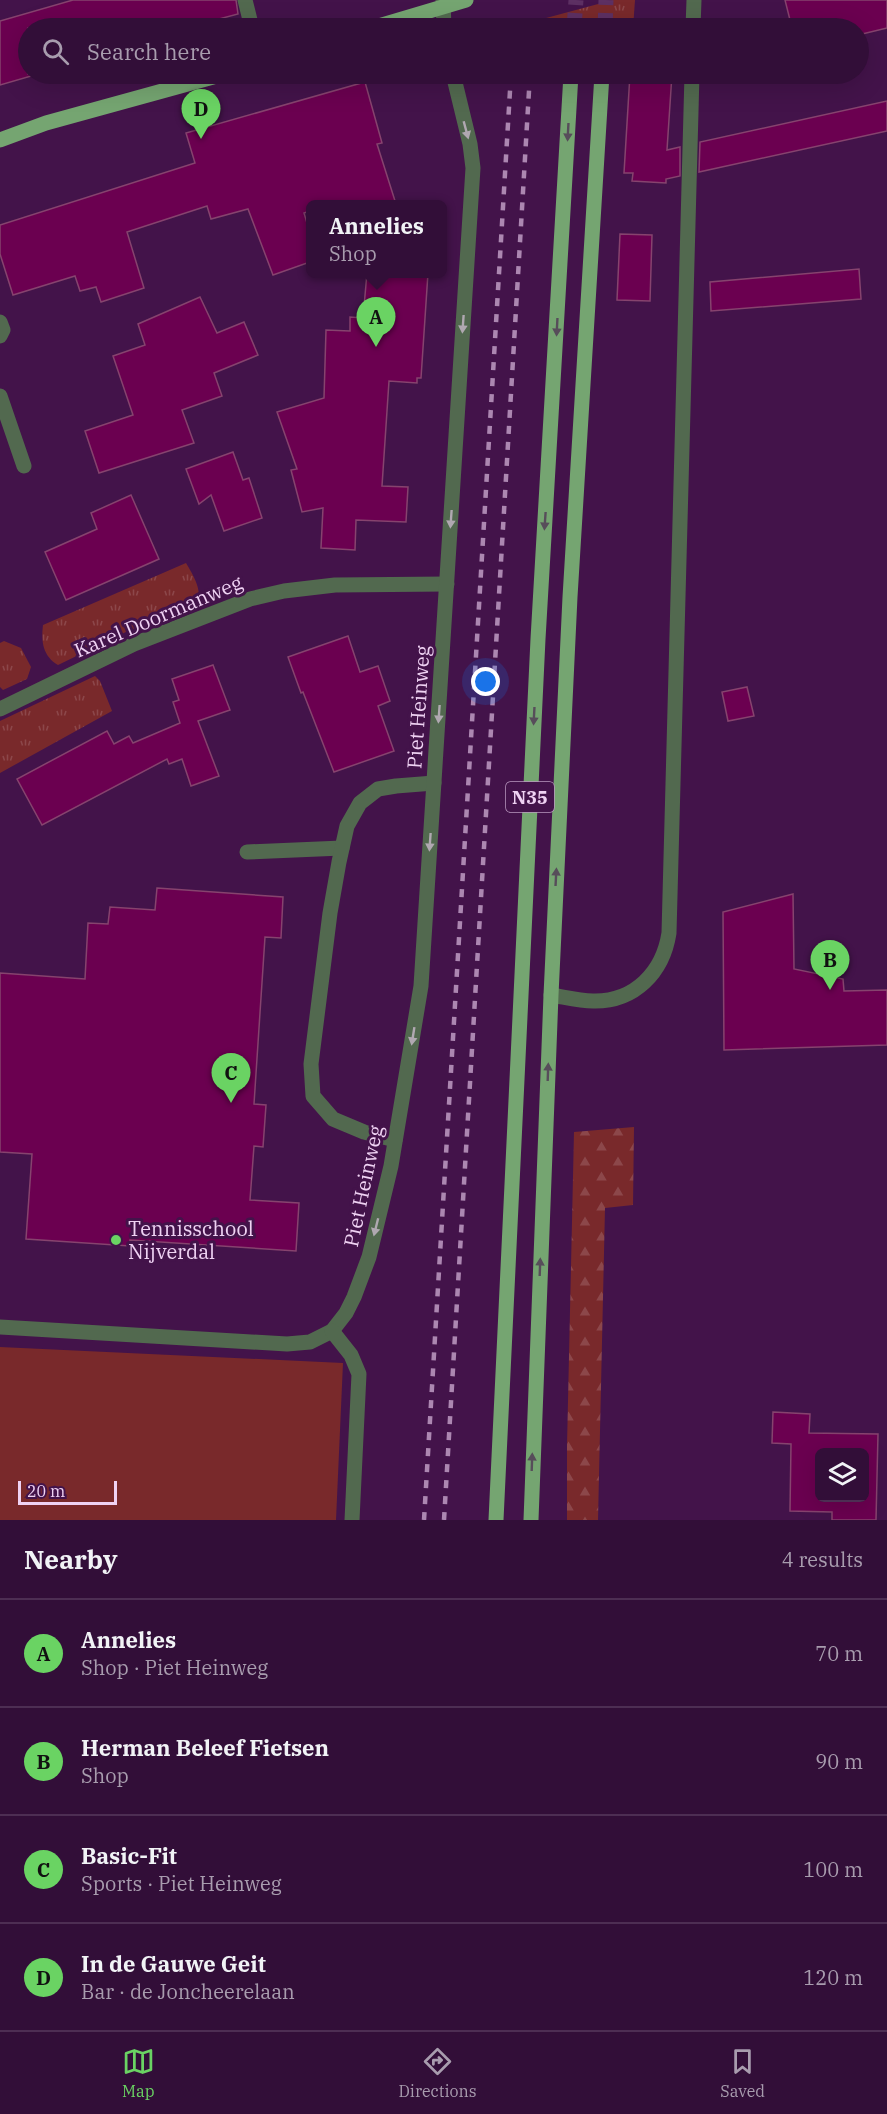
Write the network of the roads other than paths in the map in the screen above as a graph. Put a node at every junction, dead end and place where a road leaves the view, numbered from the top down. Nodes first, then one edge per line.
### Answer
1 (245, 0) edge
2 (466, 0) edge
3 (694, 0) edge
4 (443, 3) edge
5 (250, 18) edge
6 (400, 18) edge
7 (444, 18) edge
8 (693, 18) edge
9 (188, 84) edge
10 (455, 84) edge
11 (570, 84) edge
12 (601, 84) edge
13 (692, 84) edge
14 (0, 140) edge
15 (0, 322) edge
16 (0, 336) edge
17 (0, 396) edge
18 (24, 466) dead end
19 (447, 584) junction
20 (0, 709) edge
21 (434, 783) junction
22 (342, 848) junction
23 (246, 852) dead end
24 (551, 995) junction
25 (395, 1140) junction
26 (0, 1327) edge
27 (332, 1332) junction
28 (352, 1520) edge
29 (496, 1520) edge
30 (531, 1520) edge

1 - 5 street
2 - 4 main road
3 - 8 street
4 - 6 main road
4 - 7 street
9 - 14 main road
10 -> 19 street, Piet Heinweg
11 -> 29 main road, N35
24 -> 12 main road, N35
13 - 24 street
15 - 16 street
17 - 18 street
19 - 20 street, Karel Doormanweg
19 -> 21 street, Piet Heinweg
21 - 22 street
21 -> 25 street, Piet Heinweg
22 - 23 street
22 - 25 street
30 -> 24 main road, N35
25 -> 27 street, Piet Heinweg
26 - 27 street
27 - 28 street

